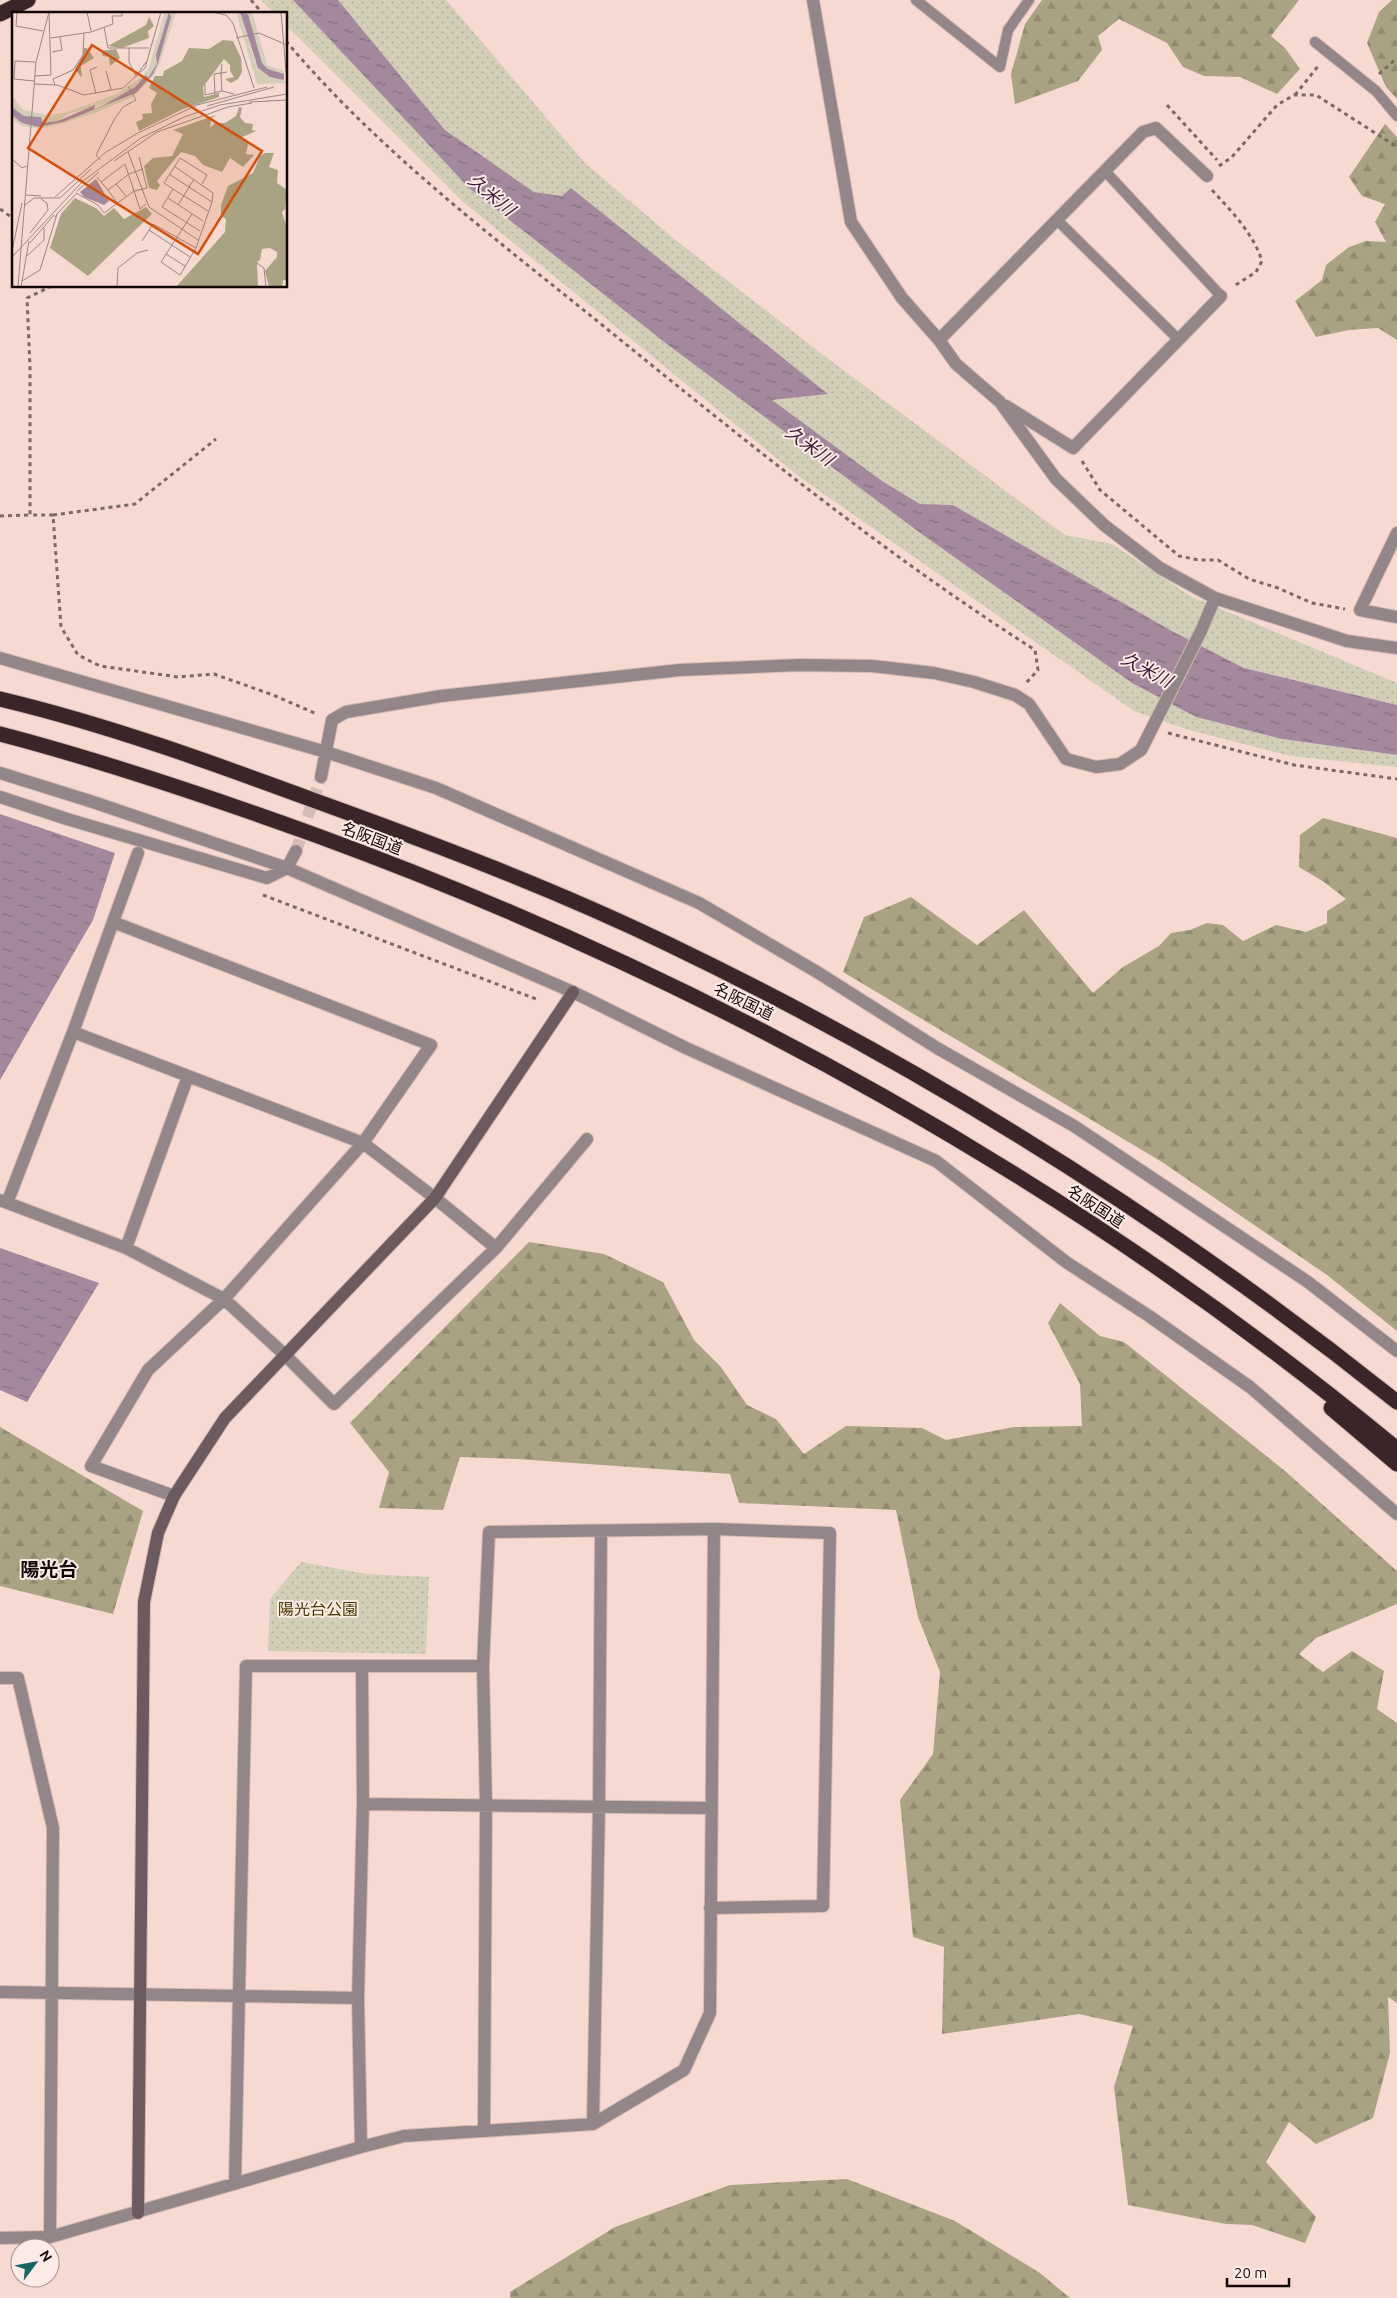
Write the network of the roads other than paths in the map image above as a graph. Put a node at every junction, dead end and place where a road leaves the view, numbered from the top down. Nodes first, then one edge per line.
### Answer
1 (28, 0) edge
2 (813, 0) edge
3 (916, 0) edge
4 (1029, 0) edge
5 (0, 14) edge
6 (1315, 42) dead end
7 (1397, 116) edge
8 (1105, 171) junction
9 (1207, 176) road end
10 (1057, 220) junction
11 (1221, 296) joint
12 (1178, 339) junction
13 (940, 340) junction
14 (1000, 402) junction
15 (1397, 533) edge
16 (1215, 598) junction
17 (1397, 617) edge
18 (1397, 648) edge
19 (0, 658) edge
20 (0, 690) edge
21 (0, 699) edge
22 (0, 734) edge
23 (326, 752) junction
24 (0, 773) edge
25 (321, 777) tunnel mouth
26 (274, 786) junction
27 (0, 797) edge
28 (296, 850) tunnel mouth
29 (138, 853) dead end
30 (287, 868) junction
31 (112, 922) junction
32 (573, 992) junction
33 (73, 1032) junction
34 (188, 1076) junction
35 (587, 1139) dead end
36 (363, 1143) junction
37 (435, 1198) junction
38 (3, 1202) edge
39 (126, 1248) junction
40 (496, 1248) junction
41 (224, 1299) junction
42 (1246, 1331) junction
43 (1397, 1351) edge
44 (285, 1355) junction
45 (1397, 1402) edge
46 (1397, 1449) edge
47 (1397, 1464) edge
48 (174, 1496) junction
49 (1397, 1514) edge
50 (714, 1529) junction
51 (601, 1530) junction
52 (362, 1666) junction
53 (483, 1666) junction
54 (0, 1678) edge
55 (363, 1804) junction
56 (486, 1805) junction
57 (599, 1806) junction
58 (710, 1808) junction
59 (710, 1908) junction
60 (0, 1992) edge
61 (51, 1993) junction
62 (139, 1994) junction
63 (238, 1996) junction
64 (358, 1998) junction
65 (593, 2124) junction
66 (484, 2131) junction
67 (361, 2147) junction
68 (235, 2183) junction
69 (138, 2212) junction
70 (50, 2237) junction
71 (0, 2238) edge

1 - 5 highway
2 - 13 street
3 - 4 lane
6 - 7 lane
8 - 9 street
8 - 10 street
8 - 11 lane
10 - 12 lane
10 - 13 street
11 - 12 street
12 - 14 street
13 - 14 street
14 - 16 street
15 - 17 street
16 - 18 street
16 - 23 street
19 - 23 street
20 - 26 highway
21 - 26 highway, 名阪国道
22 - 42 highway, 名阪国道
23 - 25 street
23 - 43 street
24 - 30 street
26 - 45 highway, 名阪国道
27 - 30 street
28 - 30 street
29 - 31 street
30 - 32 street
31 - 33 street
31 - 36 street
32 - 37 street
32 - 49 street
33 - 34 street
33 - 38 street
34 - 36 street
34 - 39 street
35 - 40 street
36 - 37 street
36 - 41 street
37 - 40 street
37 - 44 street
38 - 39 street
39 - 41 street
40 - 44 street
41 - 44 street
41 - 48 street
42 - 46 highway, 名阪国道
42 - 47 highway
44 - 48 street
48 - 62 street
50 - 51 street
50 - 58 street
50 - 59 street
51 - 53 street
51 - 57 street
52 - 53 street
52 - 55 street
52 - 63 street
53 - 56 street
54 - 61 street
55 - 56 street
55 - 64 street
56 - 57 street
56 - 66 street
57 - 58 street
57 - 65 street
58 - 59 street
59 - 65 street
60 - 61 street
61 - 62 street
61 - 70 street
62 - 63 street
62 - 69 street
63 - 64 street
63 - 68 street
64 - 67 street
65 - 66 street
66 - 67 street
67 - 68 street
68 - 69 street
69 - 70 street
70 - 71 street

